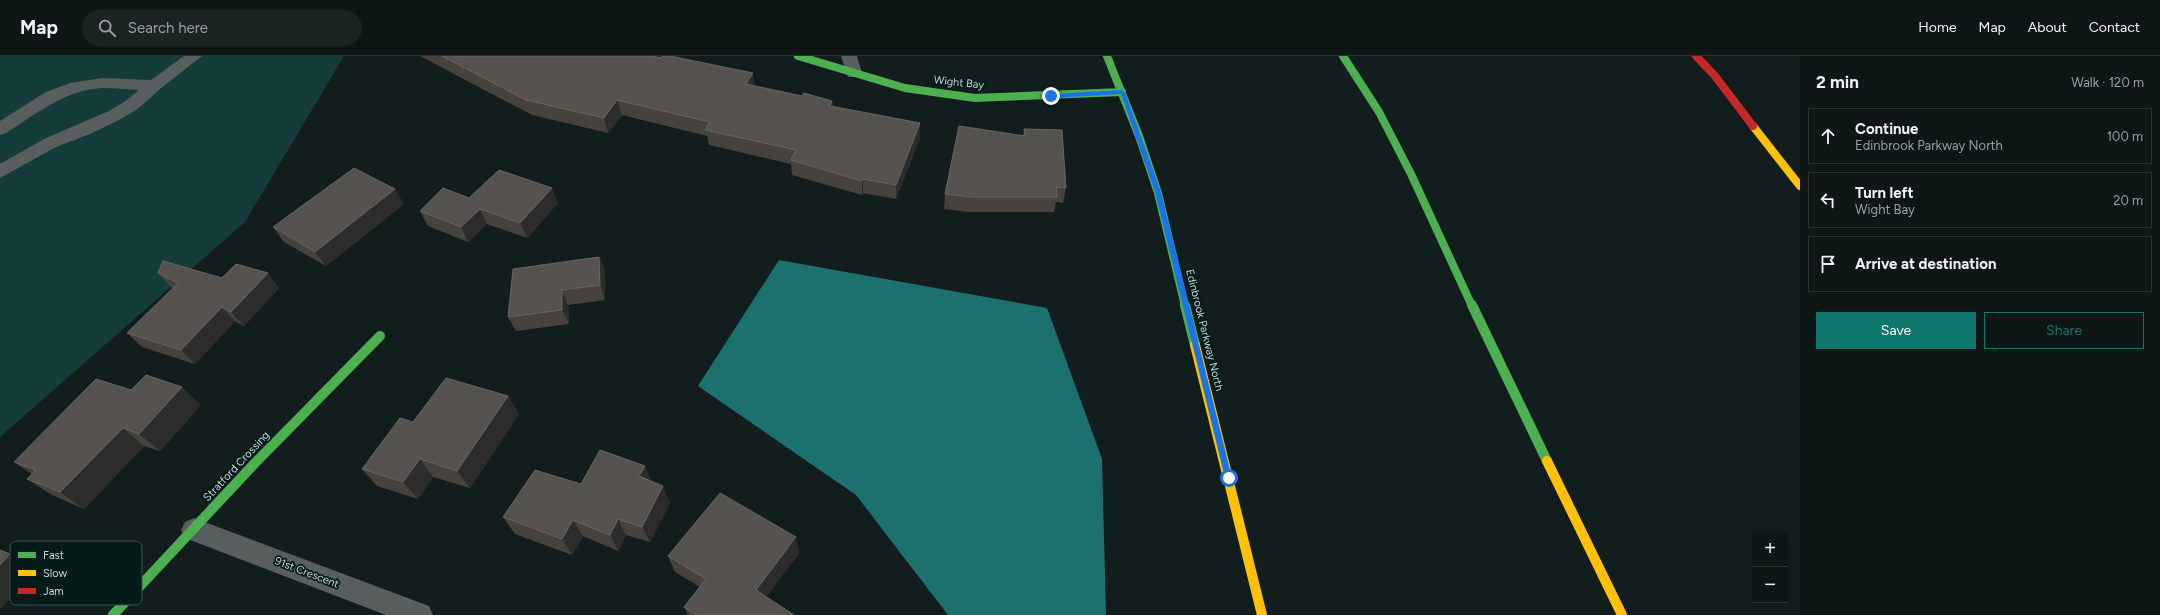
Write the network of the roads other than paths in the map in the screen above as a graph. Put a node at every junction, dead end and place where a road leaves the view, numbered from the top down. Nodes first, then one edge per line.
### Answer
1 (194, 56) edge
2 (798, 56) edge
3 (849, 56) edge
4 (1107, 56) edge
5 (1343, 56) edge
6 (1696, 56) edge
7 (854, 73) junction
8 (154, 85) junction
9 (1122, 92) junction
10 (0, 129) edge
11 (0, 172) edge
12 (1800, 186) edge
13 (380, 336) dead end
14 (194, 530) junction
15 (142, 585) edge
16 (123, 605) edge
17 (113, 615) edge
18 (420, 615) edge
19 (1262, 615) edge
20 (1622, 615) edge

1 - 8 lane
2 - 7 main road, Wight Bay
3 - 7 lane
4 - 9 main road, Edinbrook Parkway North
5 - 20 main road
6 - 12 main road
7 - 9 main road, Wight Bay
8 - 10 lane
8 - 11 lane
9 - 19 main road, Edinbrook Parkway North
13 - 14 main road, Stratford Crossing
14 - 15 main road, Stratford Crossing
14 - 18 street, 91st Crescent
16 - 17 main road, Stratford Crossing

